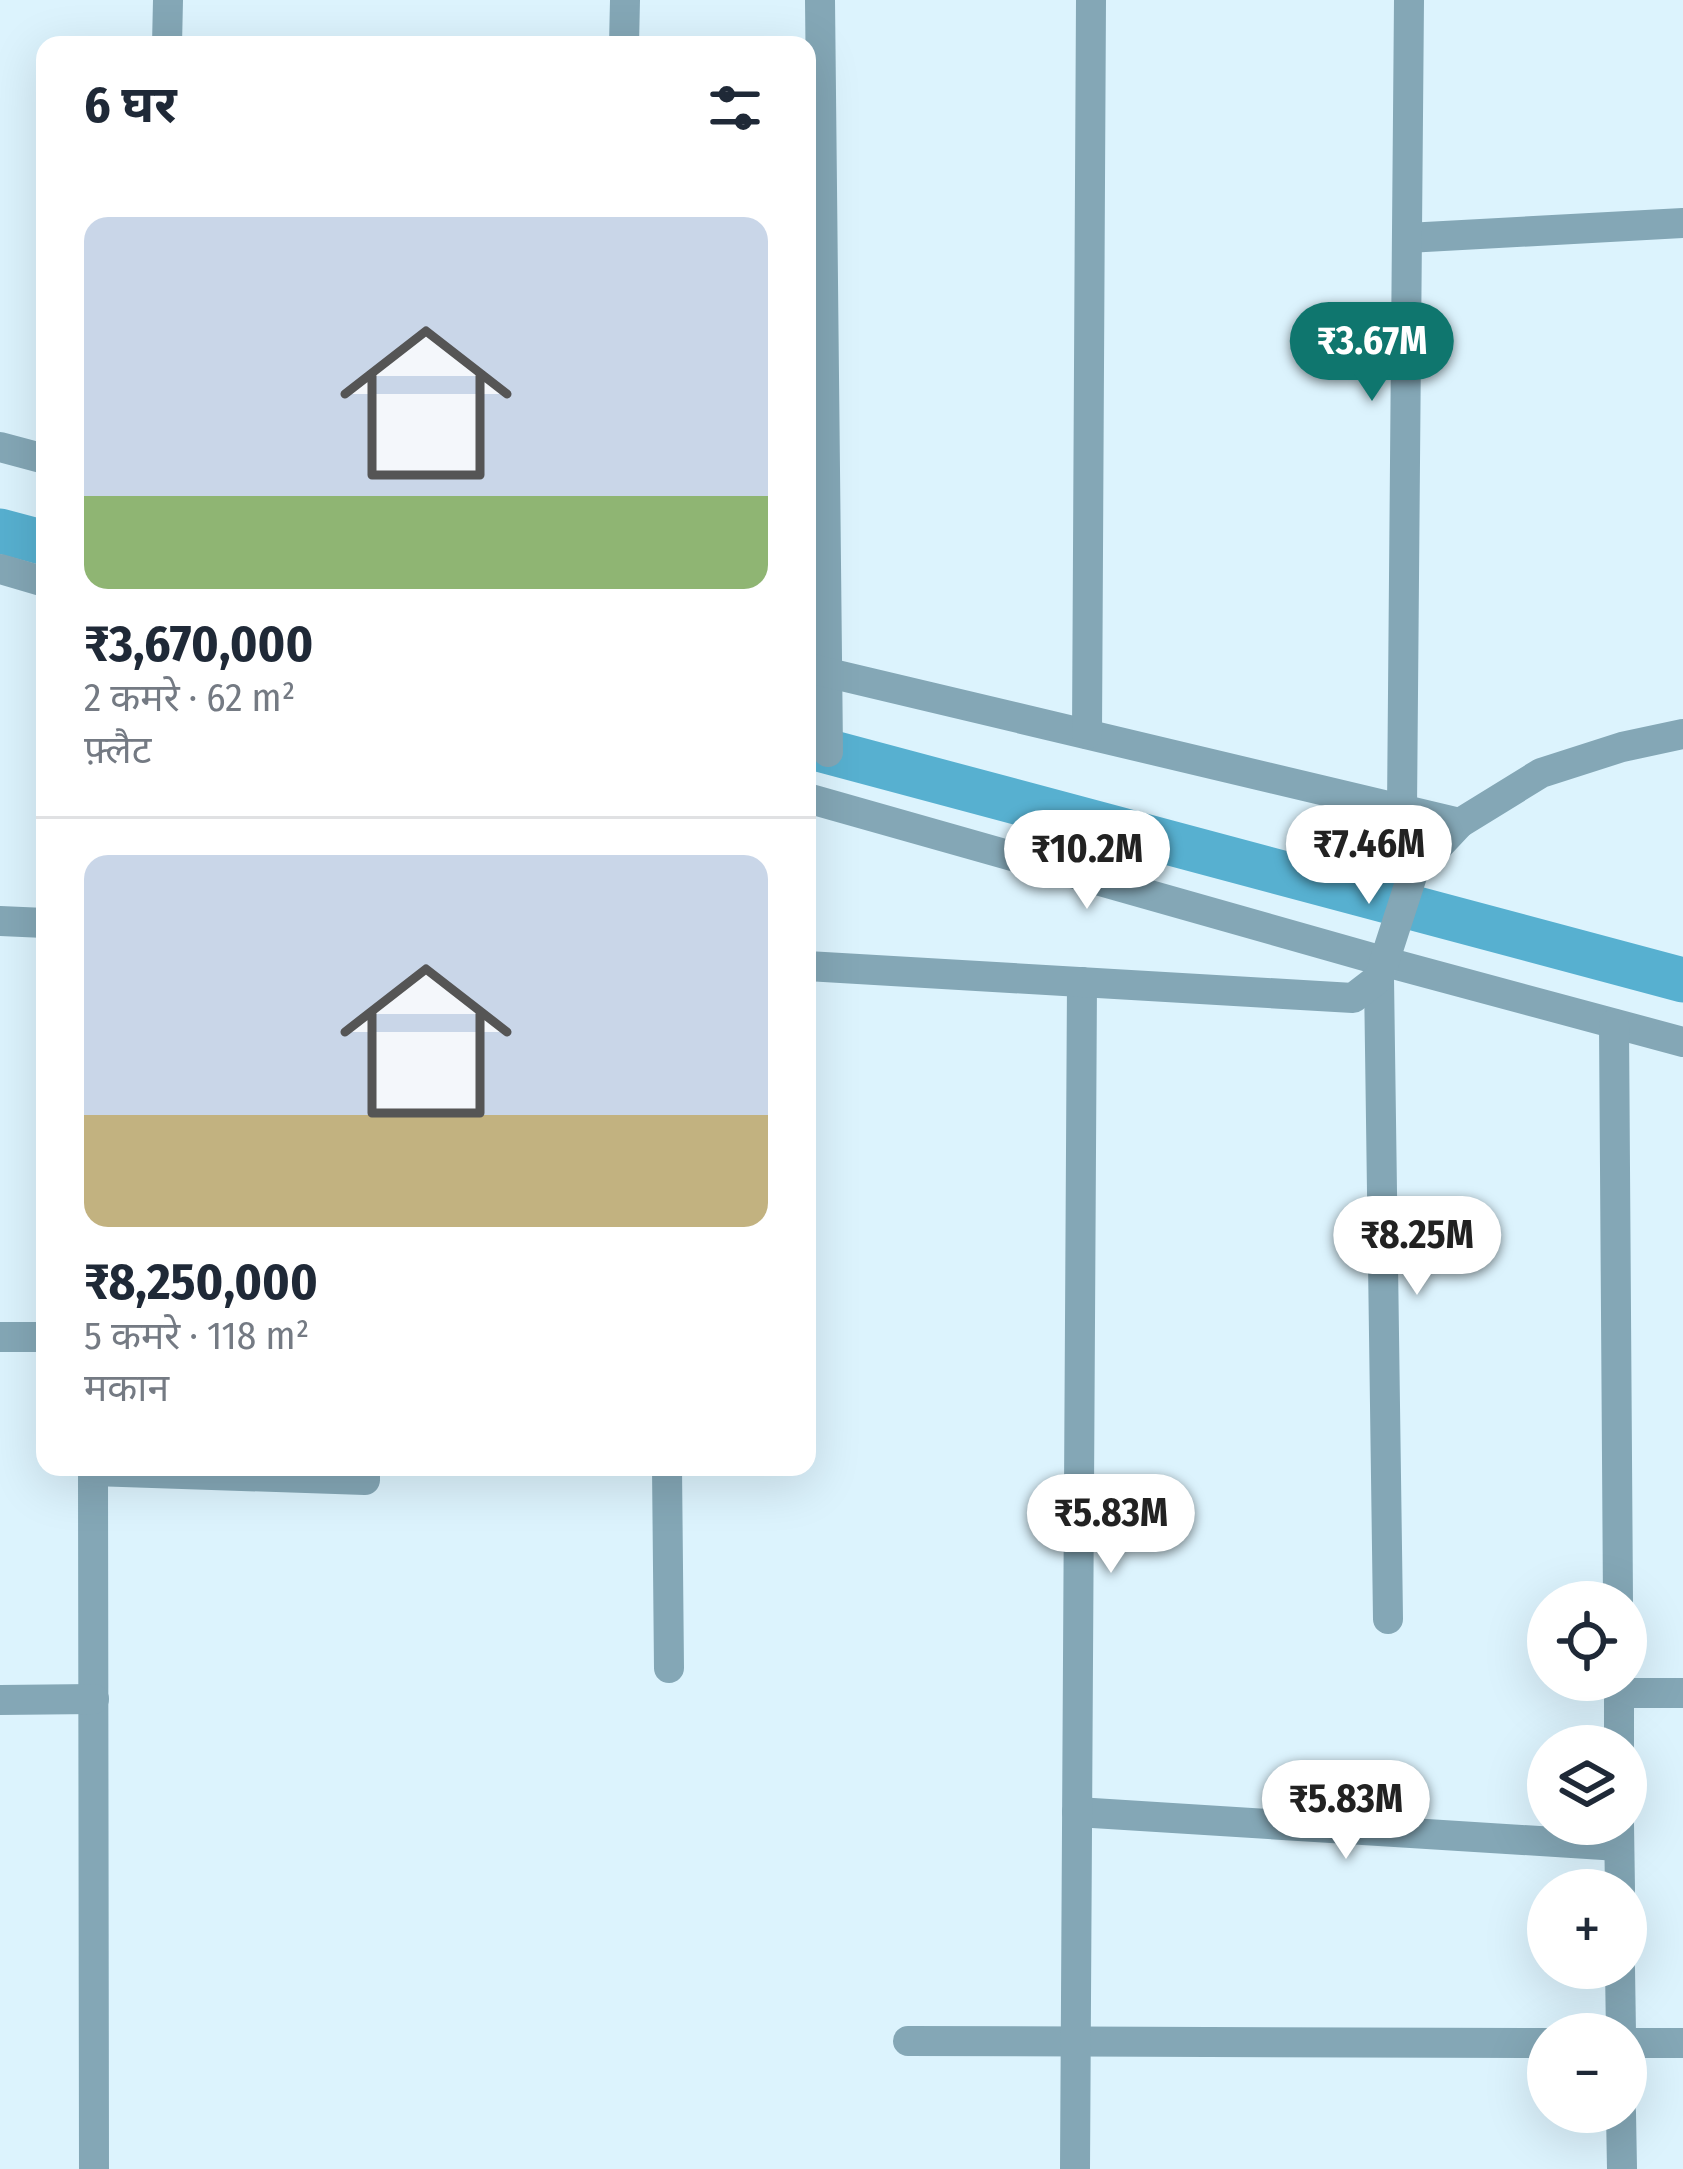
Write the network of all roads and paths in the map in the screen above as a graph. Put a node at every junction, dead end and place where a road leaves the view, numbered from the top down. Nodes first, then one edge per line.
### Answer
1 (168, 0) edge
2 (625, 0) edge
3 (820, 0) edge
4 (1091, 0) edge
5 (1408, 0) edge
6 (167, 36) edge
7 (624, 36) edge
8 (816, 64) edge
9 (1683, 224) edge
10 (1407, 238) junction
11 (0, 447) edge
12 (36, 457) edge
13 (816, 495) edge
14 (0, 569) edge
15 (36, 579) edge
16 (817, 670) edge
17 (1087, 734) junction
18 (1683, 734) edge
19 (828, 752) dead end
20 (816, 801) edge
21 (1402, 809) junction
22 (1460, 823) junction
23 (0, 921) edge
24 (36, 923) edge
25 (816, 967) edge
26 (1384, 967) junction
27 (1082, 982) junction
28 (1614, 1024) junction
29 (1683, 1042) edge
30 (0, 1337) edge
31 (36, 1337) edge
32 (93, 1476) edge
33 (266, 1476) edge
34 (365, 1476) edge
35 (667, 1476) edge
36 (1618, 1581) edge
37 (1388, 1619) dead end
38 (669, 1668) dead end
39 (1647, 1690) edge
40 (1683, 1693) edge
41 (94, 1699) junction
42 (0, 1700) edge
43 (1077, 1812) junction
44 (1527, 1831) edge
45 (908, 2041) dead end
46 (1074, 2042) junction
47 (1527, 2043) edge
48 (1647, 2043) edge
49 (1683, 2043) edge
50 (1621, 2133) edge
51 (94, 2169) edge
52 (1075, 2169) edge
53 (1622, 2169) edge

1 - 6 street
2 - 7 street
3 - 8 street
4 - 17 street
5 - 10 street
9 - 10 street
10 - 21 street
11 - 12 street
13 - 16 street
14 - 15 street
16 - 17 street
16 - 19 street
17 - 21 street
18 - 22 street
20 - 26 street
21 - 22 street
22 - 26 street
23 - 24 street
25 - 27 street
26 - 27 street
26 - 28 street
26 - 37 street
27 - 43 street
28 - 29 street
28 - 36 street
30 - 31 street
32 - 41 street
33 - 34 street
35 - 38 street
39 - 40 street
41 - 42 street
41 - 51 street
43 - 44 street
43 - 46 street
45 - 46 street
46 - 47 street
46 - 52 street
48 - 49 street
50 - 53 street

